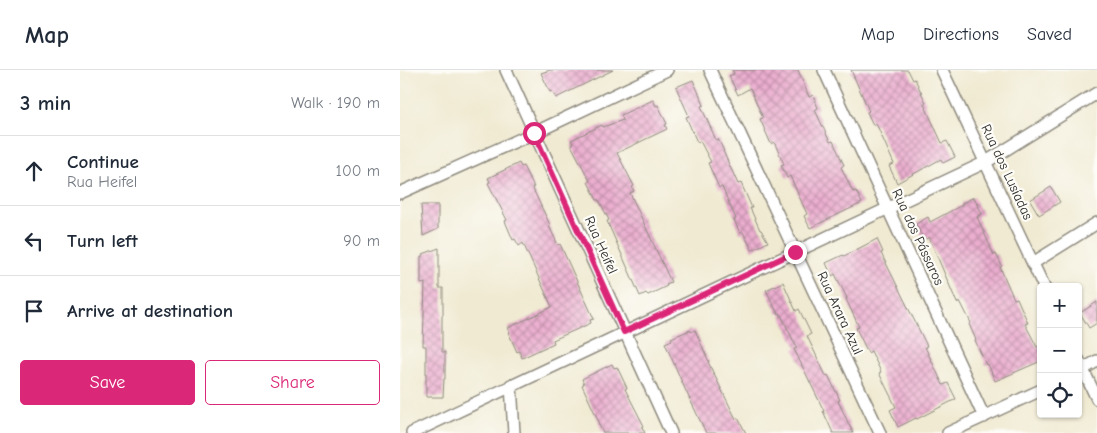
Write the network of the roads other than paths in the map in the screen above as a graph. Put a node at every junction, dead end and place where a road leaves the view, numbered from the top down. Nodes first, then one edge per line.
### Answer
1 (506, 70) edge
2 (667, 70) edge
3 (710, 70) edge
4 (824, 70) edge
5 (943, 70) edge
6 (1097, 93) edge
7 (534, 133) junction
8 (986, 162) junction
9 (400, 193) edge
10 (888, 208) junction
11 (1097, 223) edge
12 (795, 252) junction
13 (1033, 263) junction
14 (1042, 283) edge
15 (624, 332) junction
16 (1097, 361) edge
17 (1082, 366) edge
18 (1082, 371) edge
19 (511, 385) junction
20 (1037, 392) edge
21 (1097, 400) edge
22 (984, 416) junction
23 (412, 433) edge
24 (514, 433) edge
25 (671, 433) edge
26 (880, 433) edge
27 (948, 433) edge

1 - 7 street, Rua Heifel
2 - 7 street
3 - 12 street, Rua Arara Azul
4 - 10 street, Rua dos Pássaros
5 - 8 street, Rua dos Lusíadas
6 - 8 street
7 - 9 street
7 - 15 street, Rua Heifel
8 - 10 street
8 - 13 street, Rua dos Lusíadas
10 - 12 street
10 - 22 street, Rua dos Pássaros
11 - 13 street
12 - 15 street
12 - 26 street, Rua Arara Azul
13 - 14 street, Rua dos Lusíadas
15 - 19 street
15 - 25 street, Rua Heifel
16 - 17 street
18 - 21 street
19 - 23 street
19 - 24 street
20 - 22 street
22 - 27 street

